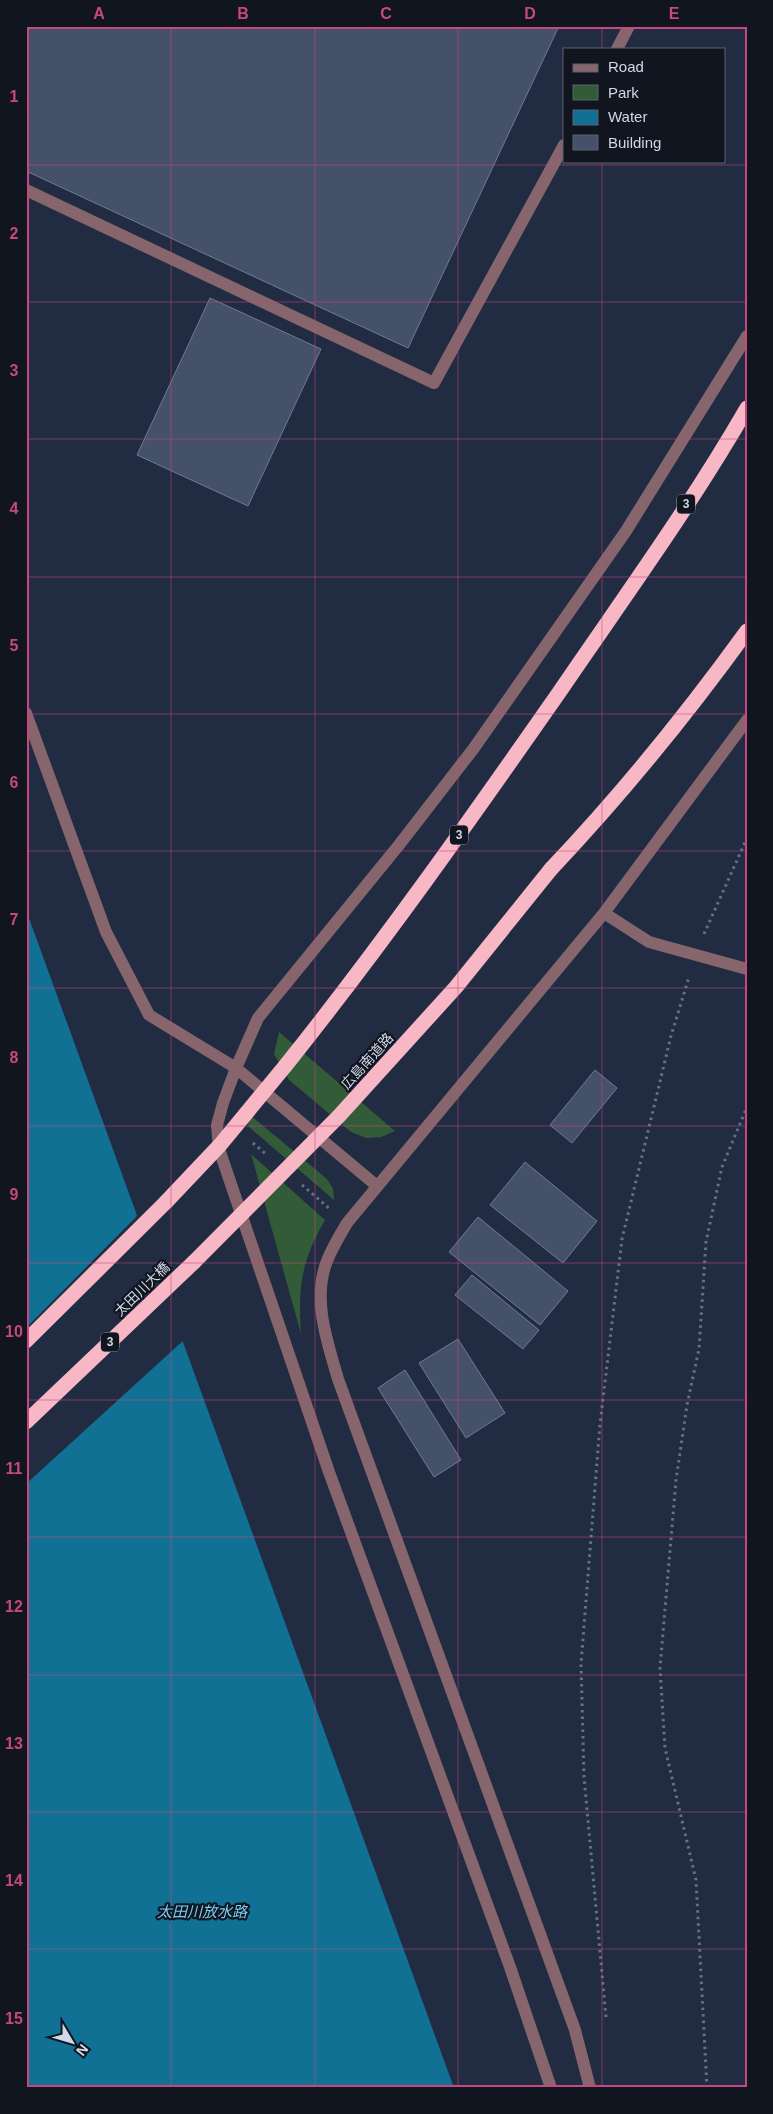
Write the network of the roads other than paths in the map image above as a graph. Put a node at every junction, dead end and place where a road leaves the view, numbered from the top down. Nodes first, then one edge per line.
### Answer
1 (629, 26) edge
2 (618, 48) edge
3 (563, 147) edge
4 (26, 190) edge
5 (747, 336) edge
6 (747, 408) edge
7 (747, 631) edge
8 (26, 713) edge
9 (747, 720) edge
10 (604, 913) junction
11 (747, 969) edge
12 (236, 1068) junction
13 (377, 1186) junction
14 (194, 1262) joint
15 (26, 1341) edge
16 (26, 1422) edge
17 (551, 2088) edge
18 (590, 2088) edge

1 - 2 street
3 - 4 street
5 - 12 street
6 - 15 highway, 3, bridge
7 - 14 highway, 広島南道路 / 3, bridge
8 - 12 street
9 - 10 street
10 - 11 street
10 - 13 street
12 - 13 street
12 - 17 street
13 - 18 street
14 - 16 highway, 太田川大橋 / 3

